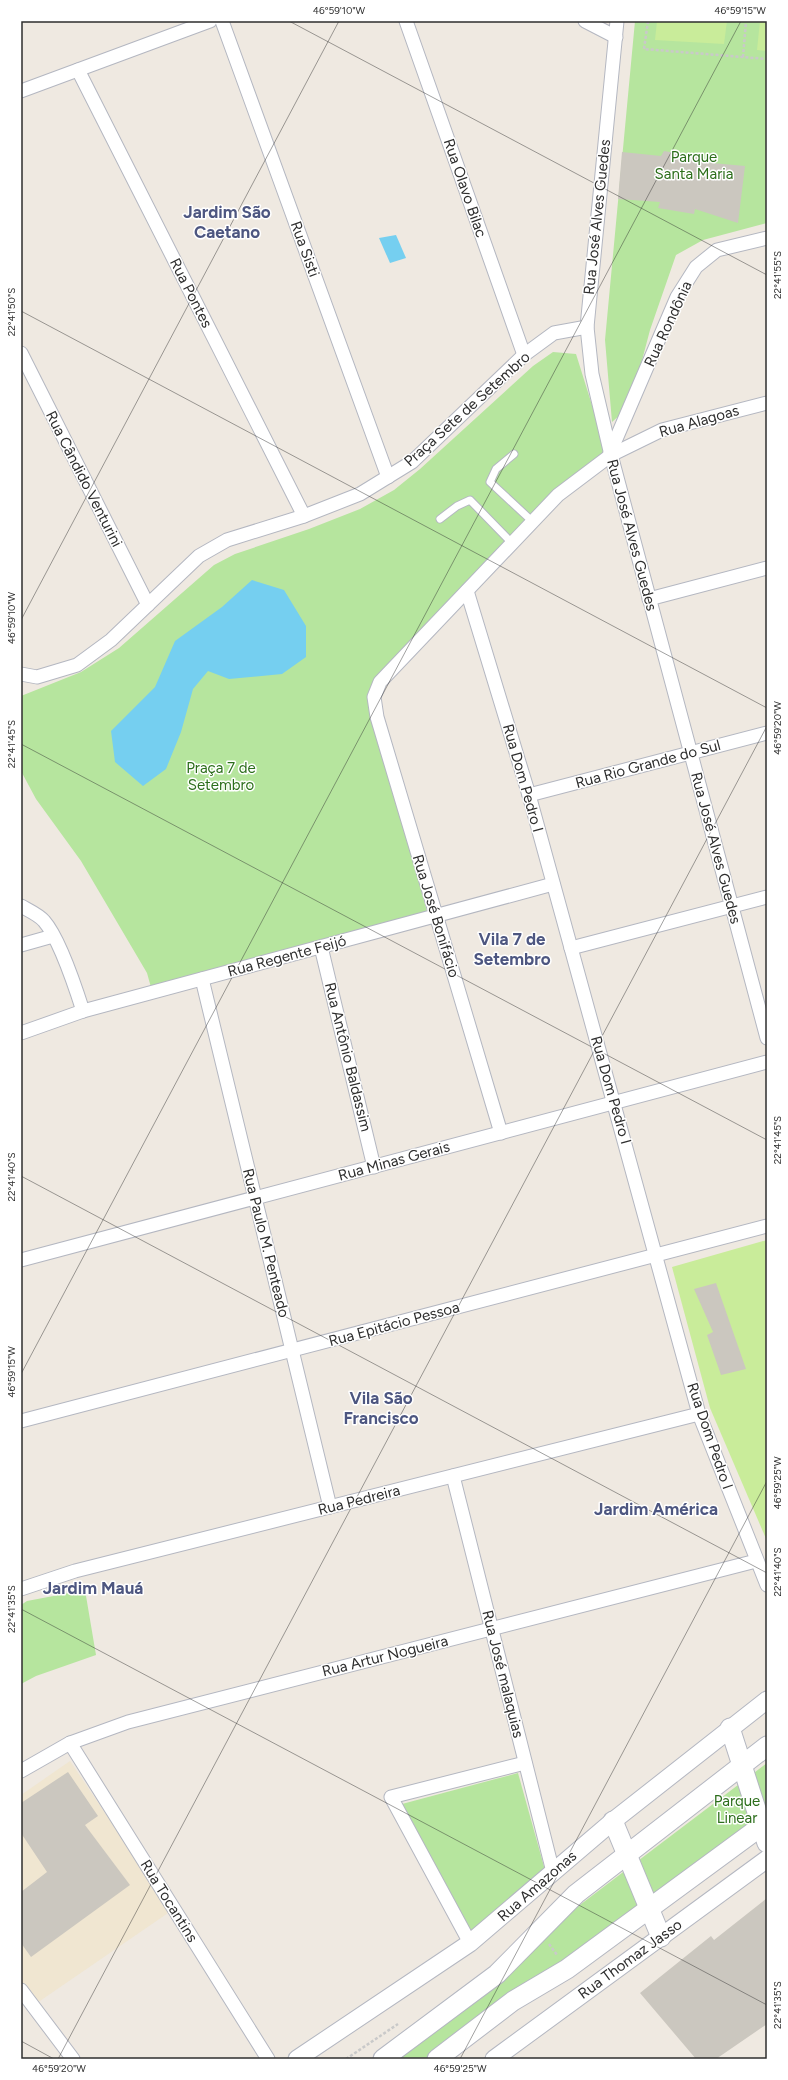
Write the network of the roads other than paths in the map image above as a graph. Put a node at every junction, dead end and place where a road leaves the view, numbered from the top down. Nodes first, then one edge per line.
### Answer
1 (210, 21) edge
2 (222, 21) edge
3 (406, 21) edge
4 (585, 21) edge
5 (617, 21) edge
6 (616, 37) junction
7 (78, 70) junction
8 (21, 91) edge
9 (767, 238) edge
10 (587, 326) junction
11 (21, 353) edge
12 (524, 355) junction
13 (767, 403) edge
14 (514, 454) dead end
15 (610, 454) junction
16 (388, 477) junction
17 (304, 516) junction
18 (440, 519) dead end
19 (533, 522) junction
20 (512, 543) junction
21 (767, 568) edge
22 (467, 591) junction
23 (649, 599) junction
24 (148, 605) junction
25 (21, 674) edge
26 (374, 698) joint
27 (767, 732) edge
28 (690, 753) junction
29 (529, 795) junction
30 (553, 884) junction
31 (767, 897) edge
32 (21, 906) edge
33 (732, 906) junction
34 (436, 916) junction
35 (54, 936) junction
36 (21, 945) edge
37 (321, 947) junction
38 (571, 948) junction
39 (202, 979) junction
40 (83, 1012) junction
41 (21, 1033) edge
42 (767, 1038) edge
43 (767, 1062) edge
44 (614, 1102) junction
45 (501, 1133) junction
46 (374, 1167) junction
47 (255, 1198) junction
48 (767, 1226) edge
49 (657, 1255) junction
50 (21, 1260) edge
51 (292, 1350) junction
52 (699, 1414) junction
53 (21, 1421) edge
54 (453, 1476) junction
55 (330, 1507) junction
56 (756, 1561) junction
57 (767, 1585) edge
58 (21, 1589) edge
59 (492, 1628) junction
60 (767, 1700) edge
61 (730, 1728) junction
62 (70, 1743) junction
63 (767, 1746) edge
64 (525, 1762) junction
65 (742, 1766) junction
66 (21, 1771) edge
67 (613, 1821) junction
68 (765, 1830) edge
69 (628, 1856) junction
70 (767, 1859) edge
71 (553, 1872) junction
72 (649, 1910) junction
73 (661, 1937) junction
74 (470, 1943) junction
75 (21, 1990) edge
76 (73, 2059) edge
77 (268, 2059) edge
78 (297, 2059) edge
79 (383, 2059) edge
80 (437, 2059) edge
81 (494, 2059) edge

1 - 7 street
2 - 16 street, Rua Sisti
3 - 12 street, Rua Olavo Bilac
4 - 6 street
5 - 6 street, Rua José Alves Guedes
6 - 10 street, Rua José Alves Guedes
7 - 8 street
7 - 17 street, Rua Pontes
9 - 15 street, Rua Rondônia
10 - 12 street, Praça Sete de Setembro
10 - 15 street, Rua José Alves Guedes
11 - 24 street, Rua Cândido Venturini
12 - 16 street, Praça Sete de Setembro
13 - 15 street, Rua Alagoas
14 - 19 lane
15 - 19 street, Rua Alagoas
15 - 23 street, Rua José Alves Guedes
16 - 17 street, Praça Sete de Setembro
17 - 24 street, Praça Sete de Setembro
18 - 20 lane
19 - 20 street, Rua Alagoas
20 - 22 street, Rua Alagoas
21 - 23 street
22 - 26 street, Rua Alagoas
22 - 29 street, Rua Dom Pedro I
23 - 28 street, Rua José Alves Guedes
24 - 25 street, Praça Sete de Setembro
26 - 34 street, Rua José Bonifácio
27 - 28 street, Rua Rio Grande do Sul
28 - 29 street, Rua Rio Grande do Sul
28 - 33 street, Rua José Alves Guedes
29 - 30 street, Rua Dom Pedro I
30 - 34 street, Rua Regente Feijó
30 - 38 street, Rua Dom Pedro I
31 - 33 street
32 - 35 street
33 - 38 street
33 - 42 street, Rua José Alves Guedes
34 - 37 street, Rua Regente Feijó
34 - 45 street, Rua José Bonifácio
35 - 36 street
35 - 40 street
37 - 39 street, Rua Regente Feijó
37 - 46 street, Rua Antônio Baldassim
38 - 44 street, Rua Dom Pedro I
39 - 40 street, Rua Regente Feijó
39 - 47 street, Rua Paulo M. Penteado
40 - 41 street, Rua Regente Feijó
43 - 44 street, Rua Minas Gerais
44 - 45 street, Rua Minas Gerais
44 - 49 street, Rua Dom Pedro I
45 - 46 street, Rua Minas Gerais
46 - 47 street, Rua Minas Gerais
47 - 50 street, Rua Minas Gerais
47 - 51 street, Rua Paulo M. Penteado
48 - 49 street, Rua Epitácio Pessoa
49 - 51 street, Rua Epitácio Pessoa
49 - 52 street, Rua Dom Pedro I
51 - 53 street, Rua Epitácio Pessoa
51 - 55 street, Rua Paulo M. Penteado
52 - 54 street, Rua Pedreira
52 - 56 street, Rua Dom Pedro I
54 - 55 street, Rua Pedreira
54 - 59 street, Rua José malaquias
55 - 58 street, Rua Pedreira
56 - 57 street, Rua Dom Pedro I
56 - 59 street, Rua Artur Nogueira
59 - 62 street, Rua Artur Nogueira
59 - 64 street, Rua José malaquias
60 - 61 street, Rua Amazonas
61 - 65 main road
61 - 67 street, Rua Amazonas
62 - 66 street, Rua Artur Nogueira
62 - 77 street, Rua Tocantins
63 - 65 main road
64 - 71 street, Rua José malaquias
64 - 74 street
65 - 68 main road
65 - 69 main road
67 - 69 main road
67 - 71 street, Rua Amazonas
68 - 72 main road
69 - 72 main road
69 - 79 main road
70 - 73 street, Rua Thomaz Jasso
71 - 74 street, Rua Amazonas
72 - 73 main road
72 - 80 main road
73 - 81 street, Rua Thomaz Jasso
74 - 78 street, Rua Amazonas
75 - 76 street

